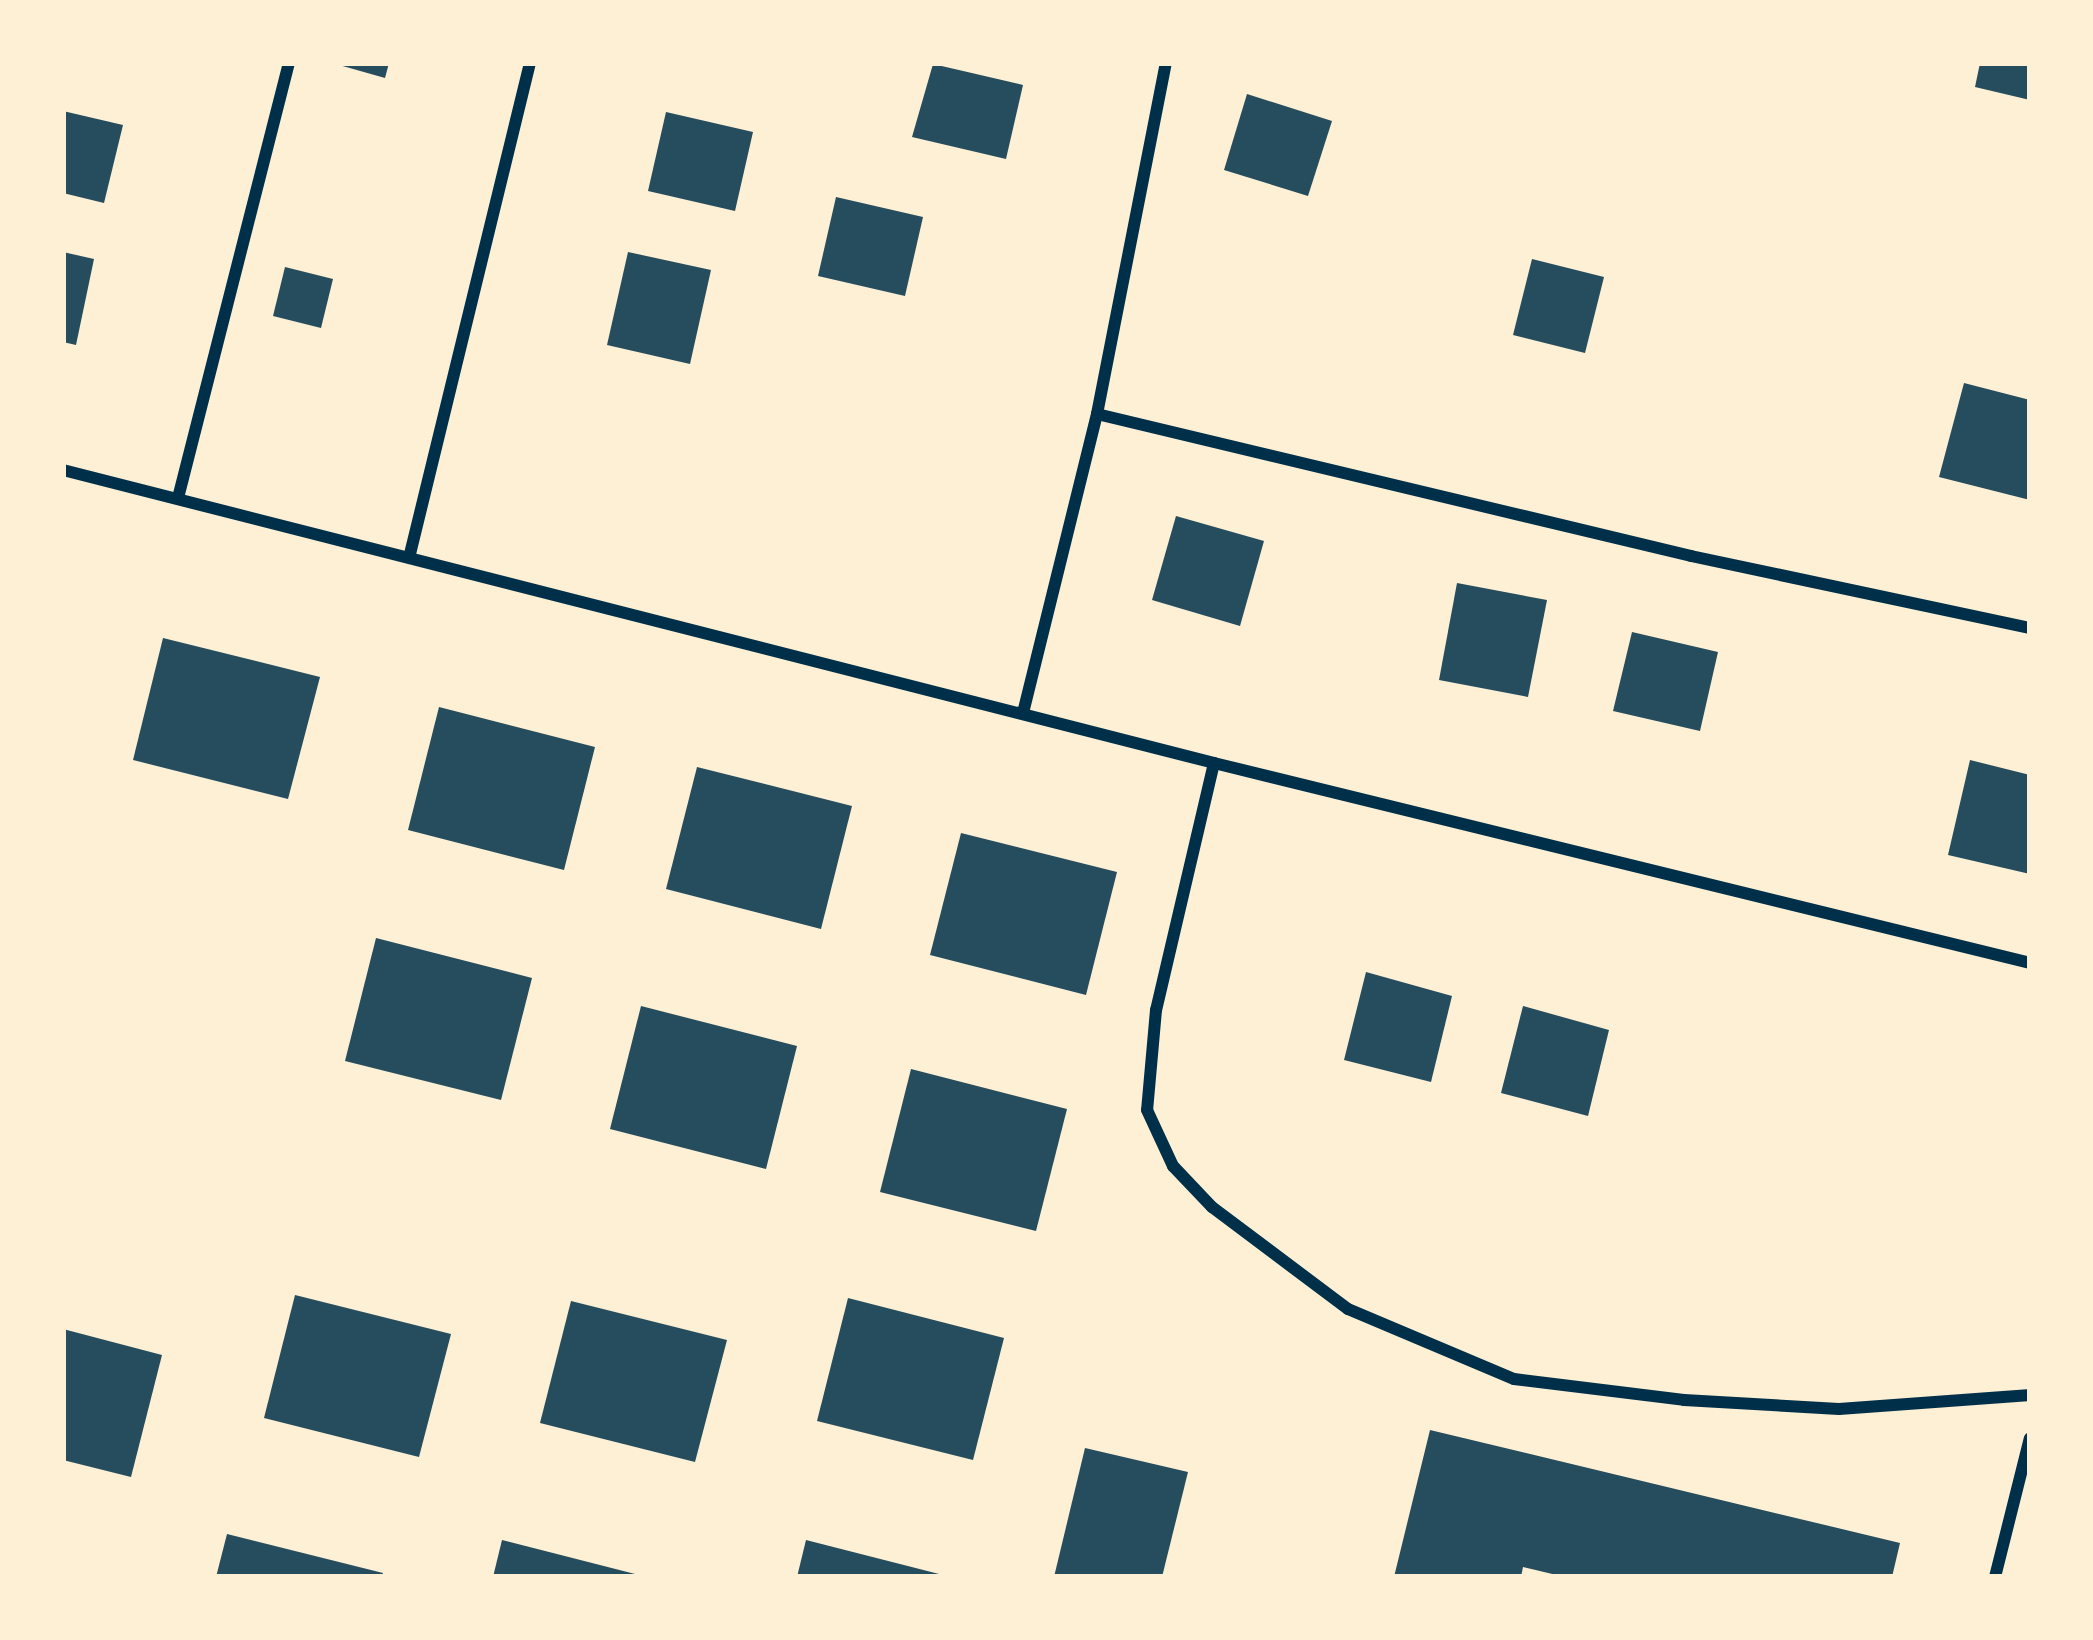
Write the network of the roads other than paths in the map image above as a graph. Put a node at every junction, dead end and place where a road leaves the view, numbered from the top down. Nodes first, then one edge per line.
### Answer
1 (289, 63) edge
2 (530, 63) edge
3 (1166, 63) edge
4 (1097, 414) junction
5 (63, 470) edge
6 (178, 498) junction
7 (410, 554) junction
8 (2030, 628) edge
9 (1023, 713) junction
10 (1214, 764) junction
11 (2030, 963) edge
12 (2030, 1395) edge
13 (2030, 1438) edge
14 (1995, 1577) edge

1 - 6 street
2 - 7 street
3 - 4 street
4 - 8 street
4 - 9 street
5 - 6 street
6 - 7 street
7 - 9 street
9 - 10 street
10 - 11 street
10 - 12 street
13 - 14 street

